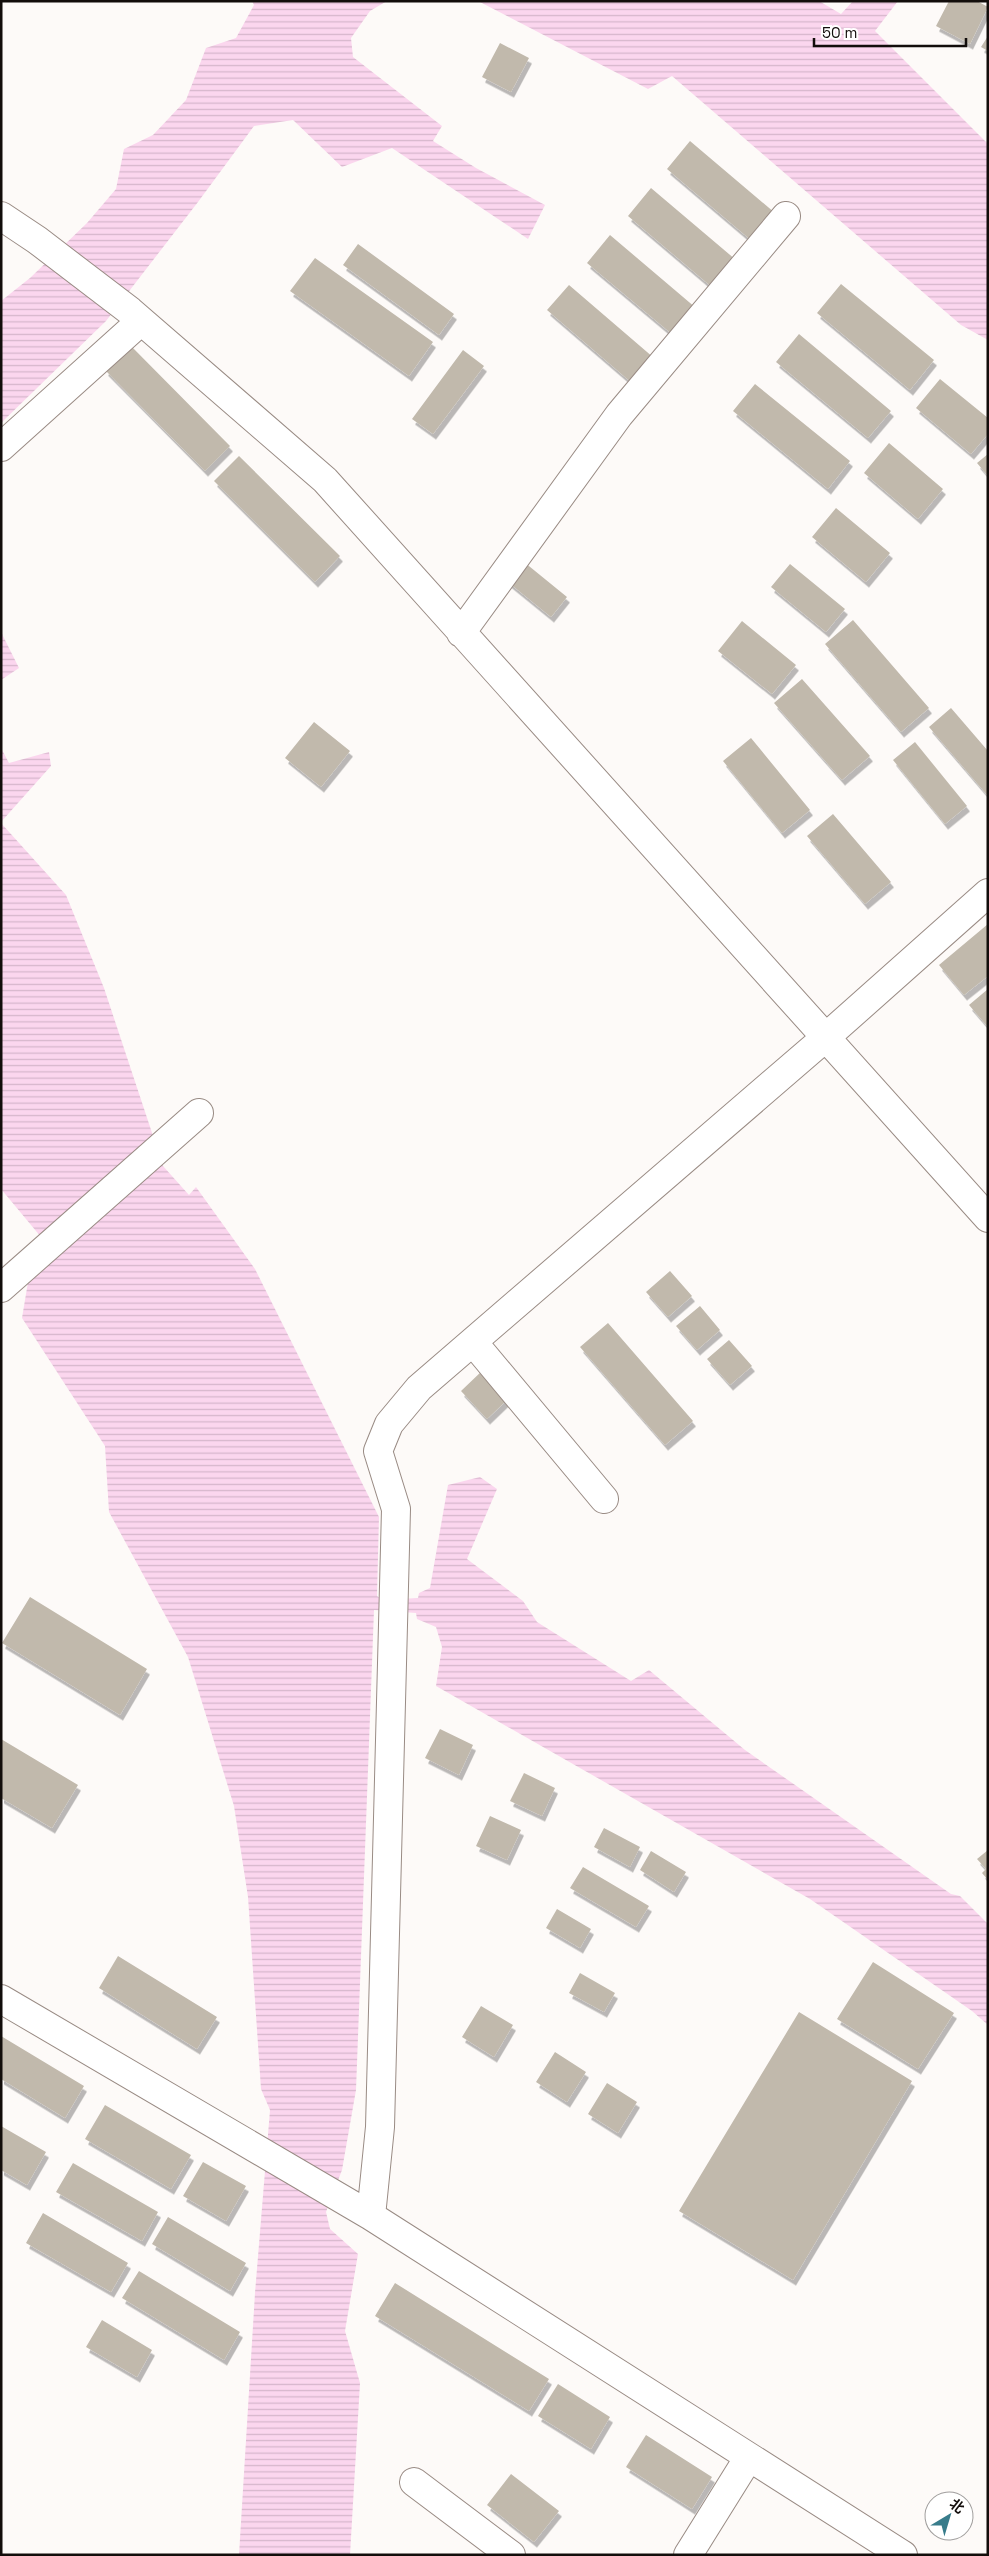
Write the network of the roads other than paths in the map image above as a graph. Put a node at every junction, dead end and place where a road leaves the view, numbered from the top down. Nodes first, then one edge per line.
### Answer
1 (1, 216) edge
2 (786, 216) dead end
3 (140, 320) junction
4 (1, 447) edge
5 (461, 633) junction
6 (988, 893) edge
7 (825, 1038) junction
8 (199, 1113) dead end
9 (988, 1218) edge
10 (1, 1288) edge
11 (473, 1342) junction
12 (604, 1500) dead end
13 (1, 1999) edge
14 (371, 2216) junction
15 (749, 2457) junction
16 (414, 2482) dead end
17 (511, 2555) edge
18 (688, 2555) edge
19 (903, 2555) edge

1 - 3 street
2 - 5 street
3 - 4 street
3 - 5 street
5 - 7 street
6 - 7 street
7 - 9 street
7 - 11 street
8 - 10 street
11 - 12 street
11 - 14 street
13 - 14 street
14 - 15 street
15 - 18 street
15 - 19 street
16 - 17 street

